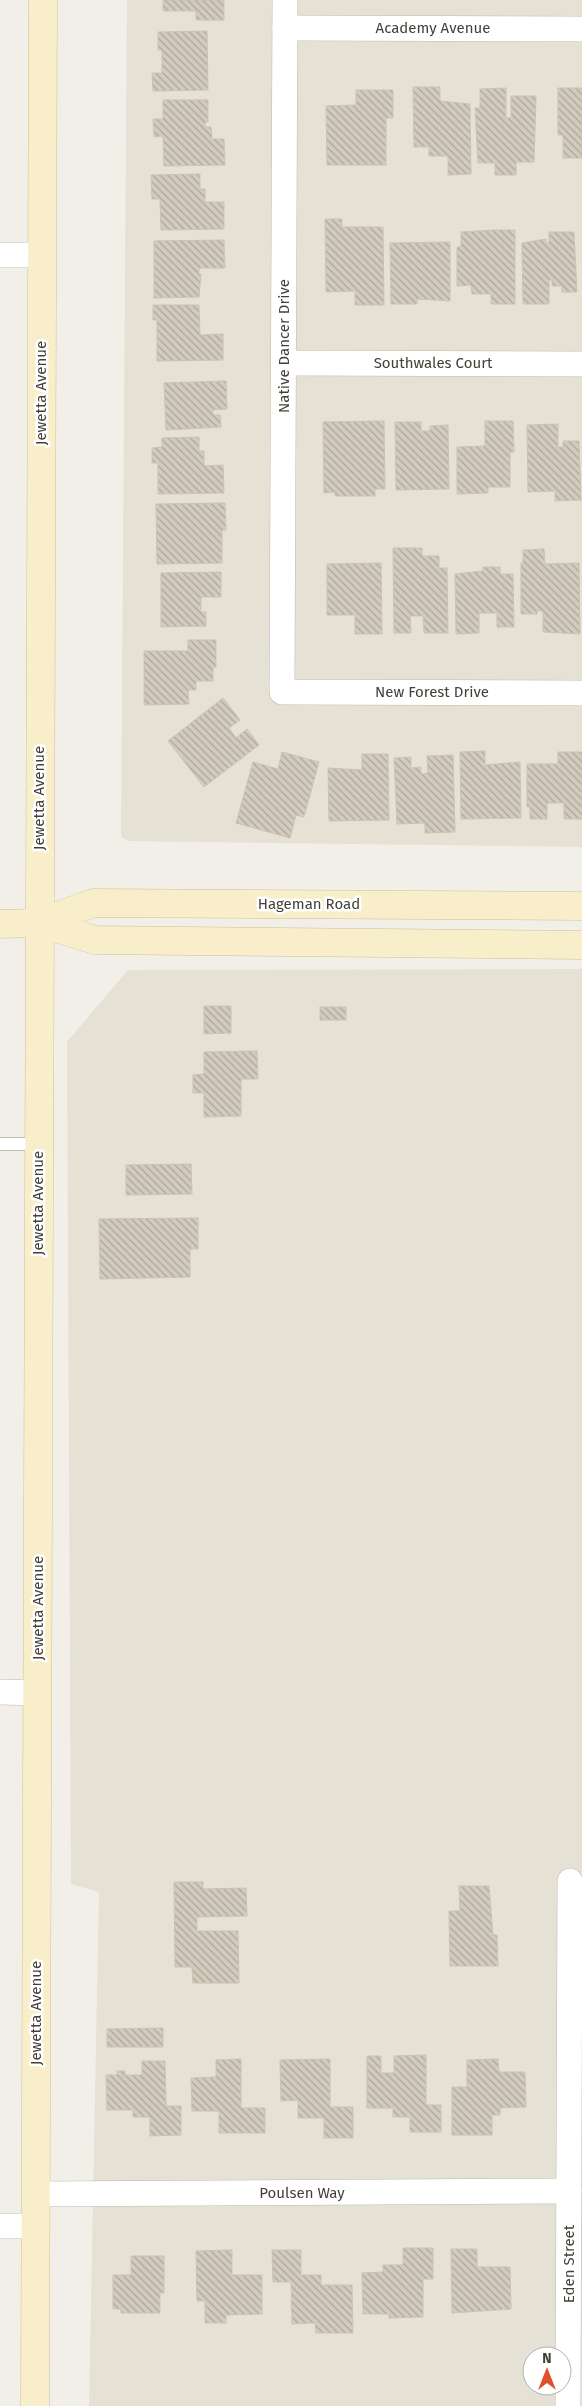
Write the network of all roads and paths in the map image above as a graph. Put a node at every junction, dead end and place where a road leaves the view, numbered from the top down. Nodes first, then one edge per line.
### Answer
1 (43, 0) edge
2 (285, 0) edge
3 (285, 28) junction
4 (582, 29) edge
5 (0, 255) edge
6 (42, 255) junction
7 (284, 363) junction
8 (582, 364) edge
9 (282, 692) joint
10 (582, 693) edge
11 (582, 906) edge
12 (39, 923) junction
13 (0, 924) edge
14 (582, 945) edge
15 (0, 1144) edge
16 (38, 1144) junction
17 (0, 1692) edge
18 (38, 1692) junction
19 (570, 1881) dead end
20 (569, 2191) junction
21 (36, 2194) junction
22 (0, 2226) edge
23 (36, 2226) junction
24 (35, 2406) edge
25 (568, 2406) edge

1 - 6 street, Jewetta Avenue
2 - 3 street, Native Dancer Drive
3 - 4 street, Academy Avenue
3 - 7 street, Native Dancer Drive
5 - 6 street
6 - 12 street, Jewetta Avenue
7 - 8 street, Southwales Court
7 - 9 street, Native Dancer Drive
9 - 10 street, New Forest Drive
11 - 12 street, Hageman Road
12 - 13 street, Hageman Road
12 - 14 street, Hageman Road
12 - 16 street, Jewetta Avenue
15 - 16 lane
16 - 18 street, Jewetta Avenue
17 - 18 street
18 - 21 street, Jewetta Avenue
19 - 20 street, Eden Street
20 - 21 street, Poulsen Way
20 - 25 street, Eden Street
21 - 23 street, Jewetta Avenue
22 - 23 street
23 - 24 street, Jewetta Avenue

